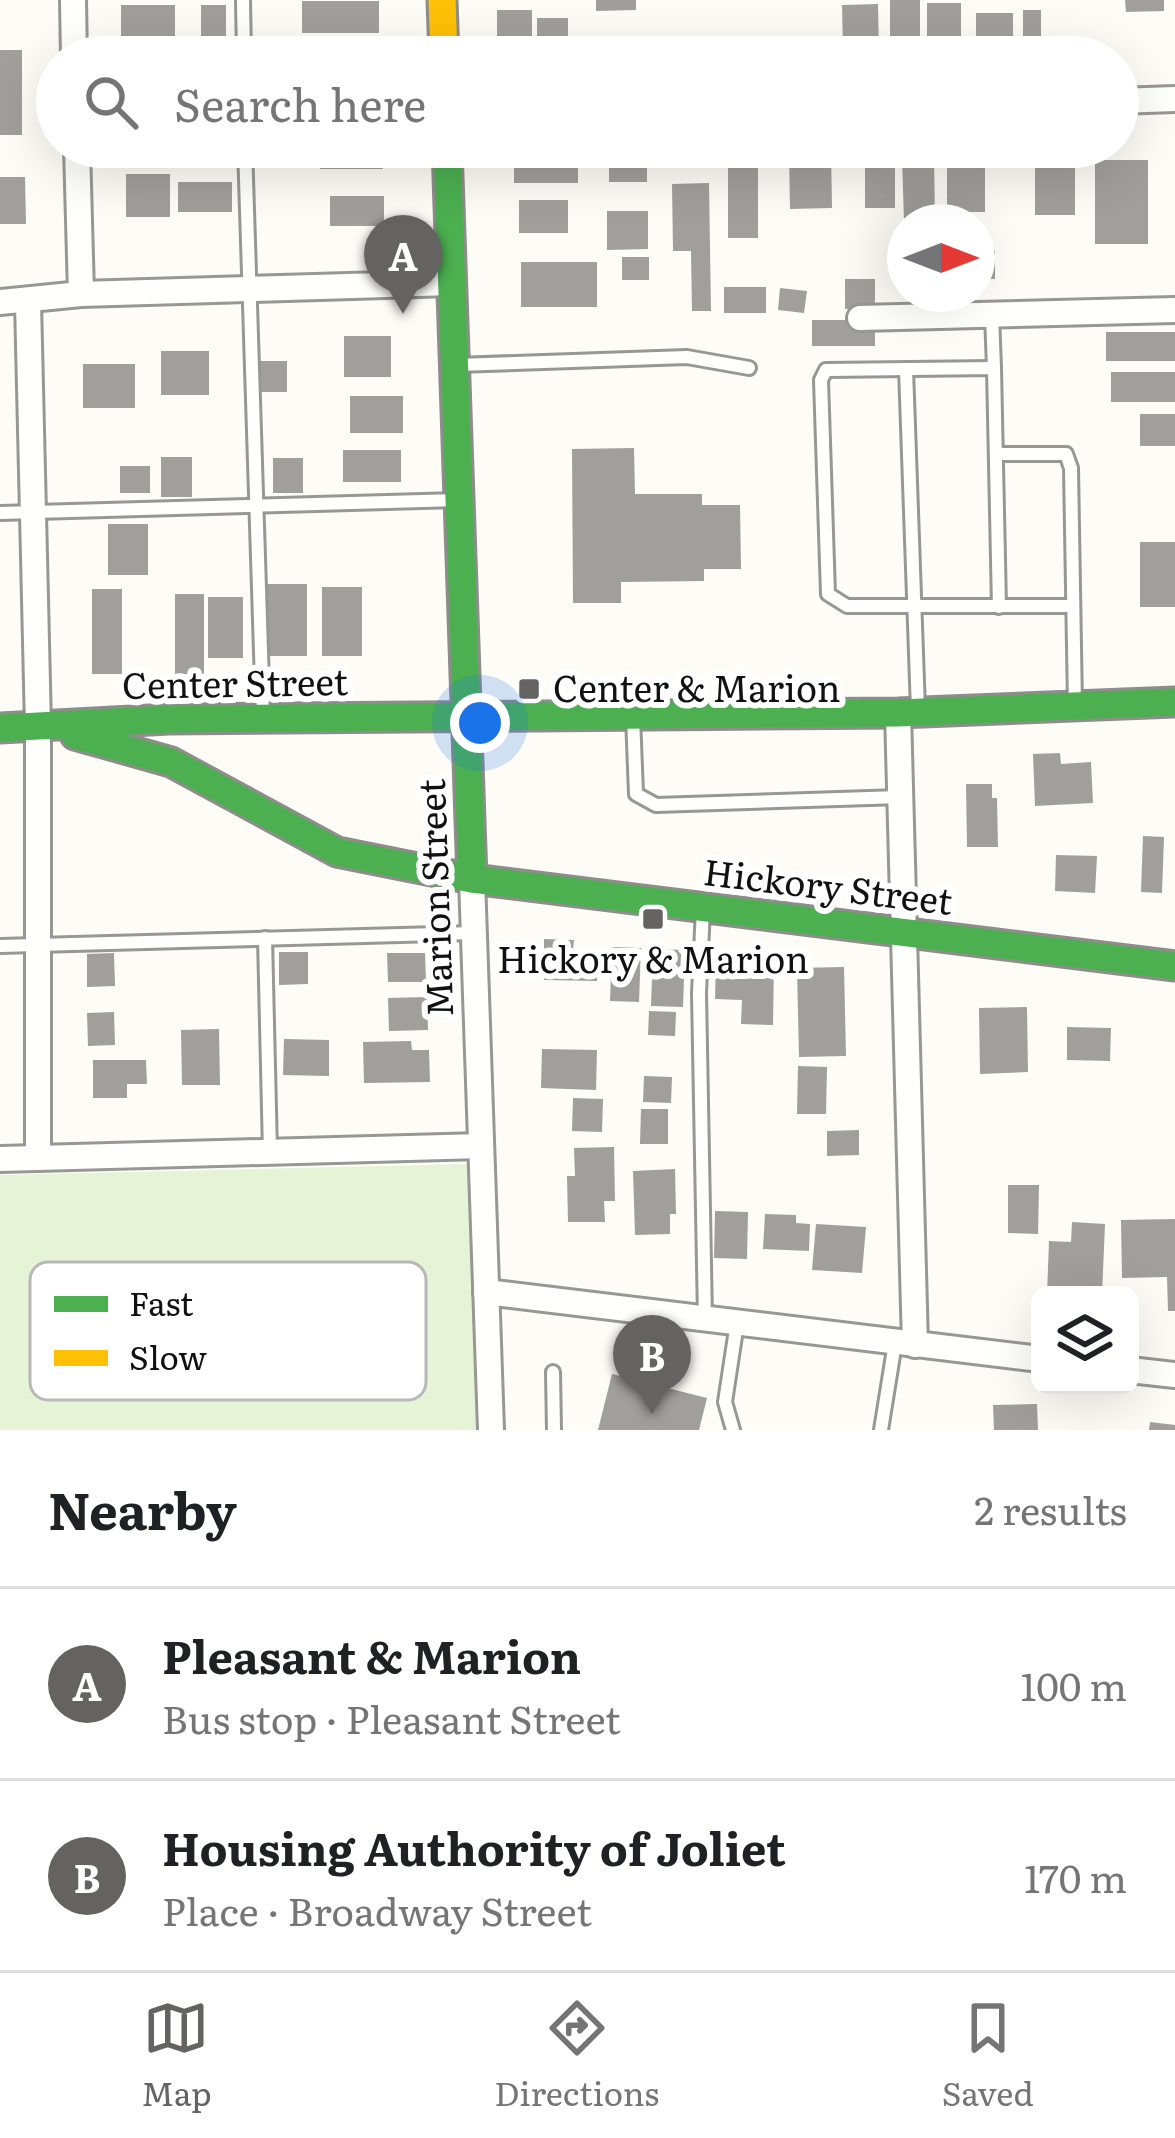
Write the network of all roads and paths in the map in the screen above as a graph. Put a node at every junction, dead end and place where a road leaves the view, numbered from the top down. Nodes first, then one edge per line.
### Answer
1 (73, 0) edge
2 (243, 0) edge
3 (442, 0) edge
4 (74, 36) edge
5 (244, 36) edge
6 (443, 36) edge
7 (1175, 99) edge
8 (1139, 100) edge
9 (78, 168) edge
10 (245, 168) edge
11 (448, 168) edge
12 (452, 283) junction
13 (247, 289) junction
14 (81, 294) junction
15 (0, 302) edge
16 (28, 302) junction
17 (1175, 310) edge
18 (992, 314) junction
19 (860, 318) dead end
20 (454, 365) junction
21 (749, 368) dead end
22 (994, 368) junction
23 (906, 369) junction
24 (996, 454) junction
25 (459, 500) junction
26 (255, 508) junction
27 (32, 512) junction
28 (0, 513) edge
29 (914, 606) junction
30 (1073, 606) junction
31 (999, 607) junction
32 (1175, 702) edge
33 (1075, 706) junction
34 (908, 713) junction
35 (633, 715) junction
36 (466, 716) junction
37 (263, 718) junction
38 (38, 726) junction
39 (0, 728) edge
40 (902, 797) junction
41 (472, 880) junction
42 (703, 908) junction
43 (907, 932) junction
44 (474, 933) junction
45 (265, 938) junction
46 (38, 944) junction
47 (0, 946) edge
48 (1175, 966) edge
49 (481, 1146) junction
50 (270, 1152) junction
51 (38, 1158) junction
52 (0, 1159) edge
53 (486, 1292) junction
54 (705, 1319) junction
55 (737, 1323) junction
56 (905, 1344) junction
57 (1031, 1359) edge
58 (1139, 1371) edge
59 (553, 1372) dead end
60 (1175, 1375) edge
61 (491, 1430) edge
62 (554, 1430) edge
63 (733, 1430) edge
64 (881, 1430) edge

1 - 4 street
2 - 5 lane
3 - 6 street
7 - 8 street
9 - 14 street
10 - 13 lane
11 - 12 street, Marion Street
12 - 13 street
12 - 20 street, Marion Street
13 - 14 street
13 - 26 lane
14 - 16 street
15 - 16 street
16 - 27 street
17 - 18 street
18 - 19 street
18 - 22 lane
20 - 21 lane
20 - 25 street, Marion Street
22 - 23 lane
22 - 24 lane
23 - 29 lane
23 - 29 lane
24 - 30 lane
24 - 31 lane
25 - 26 lane
25 - 36 street, Marion Street
26 - 27 lane
26 - 37 lane
27 - 28 lane
27 - 38 street
29 - 31 lane
29 - 34 lane
30 - 31 lane
30 - 33 lane
32 - 33 street, Center Street
33 - 34 street, Center Street
34 - 35 street, Center Street
34 - 40 street
35 - 36 street, Center Street
35 - 40 lane
36 - 37 street, Center Street
36 - 41 street, Marion Street
37 - 38 street, Center Street
38 - 39 street
38 - 41 street, Center Street
38 - 46 street
40 - 43 street
41 - 42 street, Hickory Street
41 - 44 street, Marion Street
42 - 43 street, Hickory Street
42 - 54 lane
43 - 48 street, Hickory Street
43 - 56 street
44 - 45 lane
44 - 49 street, Marion Street
45 - 46 lane
45 - 50 lane
46 - 47 lane
46 - 51 street
49 - 50 street
49 - 53 street, Marion Street
50 - 51 street
51 - 52 street
53 - 54 street
53 - 61 street, Marion Street
54 - 55 street
55 - 56 street
55 - 63 lane
56 - 57 street
56 - 64 lane
58 - 60 street
59 - 62 lane

